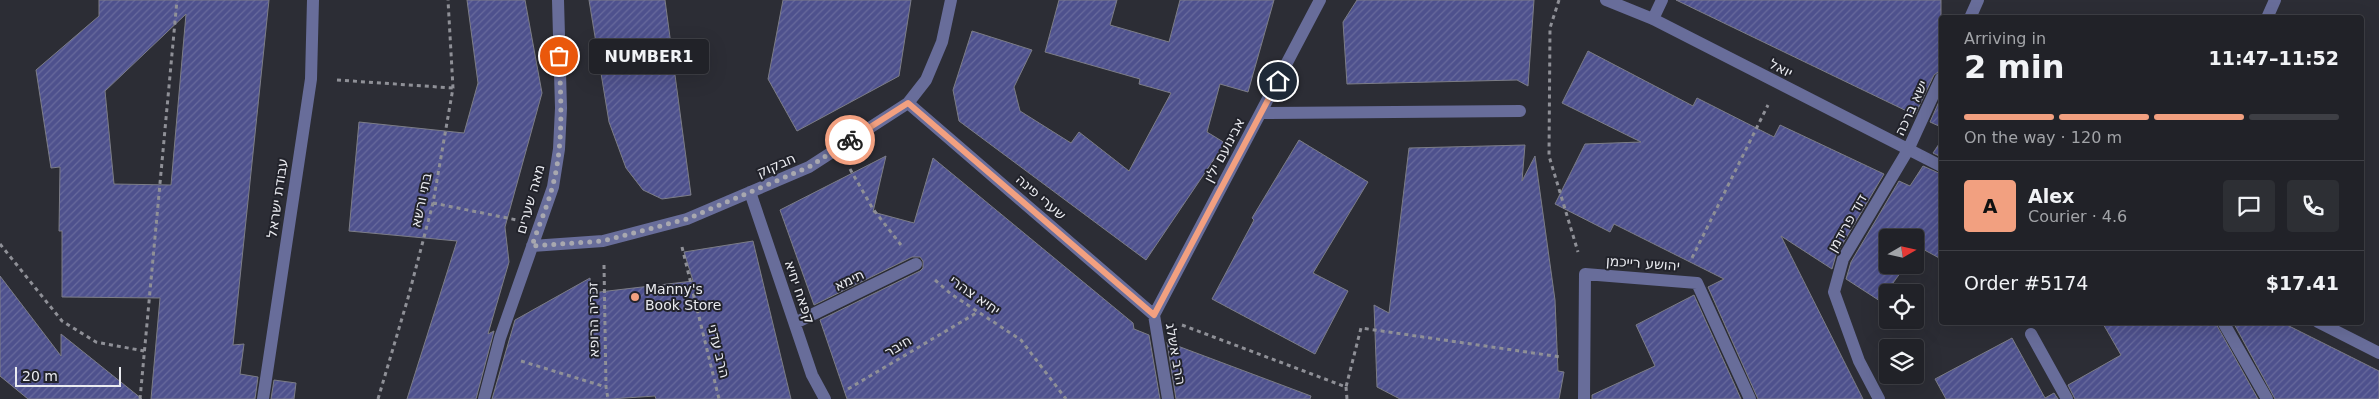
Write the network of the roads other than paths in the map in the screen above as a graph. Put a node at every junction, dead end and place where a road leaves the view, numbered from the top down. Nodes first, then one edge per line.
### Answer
1 (313, 0) edge
2 (558, 0) edge
3 (951, 0) edge
4 (1320, 0) edge
5 (1606, 0) edge
6 (1662, 0) edge
7 (1978, 0) edge
8 (2275, 0) edge
9 (1971, 15) edge
10 (2268, 15) edge
11 (1653, 20) junction
12 (1939, 82) edge
13 (908, 103) junction
14 (1520, 111) dead end
15 (1261, 113) junction
16 (1908, 150) junction
17 (1939, 165) edge
18 (750, 192) junction
19 (532, 246) junction
20 (916, 264) road end
21 (1154, 315) junction
22 (795, 323) junction
23 (2225, 325) edge
24 (2324, 325) edge
25 (2031, 334) dead end
26 (2379, 353) edge
27 (262, 399) edge
28 (484, 399) edge
29 (825, 399) edge
30 (1168, 399) edge
31 (1584, 399) edge
32 (1750, 399) edge
33 (1879, 399) edge
34 (2067, 399) edge
35 (2266, 399) edge

1 - 27 street, עבודת ישראל
2 - 19 street, מאה שערים
3 - 13 street, חבקוק
4 - 15 street, אבינועם ילין
5 - 11 street, יואל
6 - 11 street
7 - 9 street
8 - 10 street
11 - 16 street, יואל
12 - 16 street, ישא ברכה
13 - 18 street, חבקוק
13 - 21 street, שערי פינה
14 - 15 street
15 - 21 street, אבינועם ילין
16 - 17 street, יואל
16 - 33 street, דוד פרידמן
18 - 19 street, חבקוק
18 - 22 street, קפאח יחיא
19 - 28 street, מאה שערים
20 - 22 street, תימא
21 - 30 street, הרב אשלג
22 - 29 street, קפאח יחיא
23 - 35 street
24 - 26 street
25 - 34 street
31 - 32 street, יהושע רייכמן

